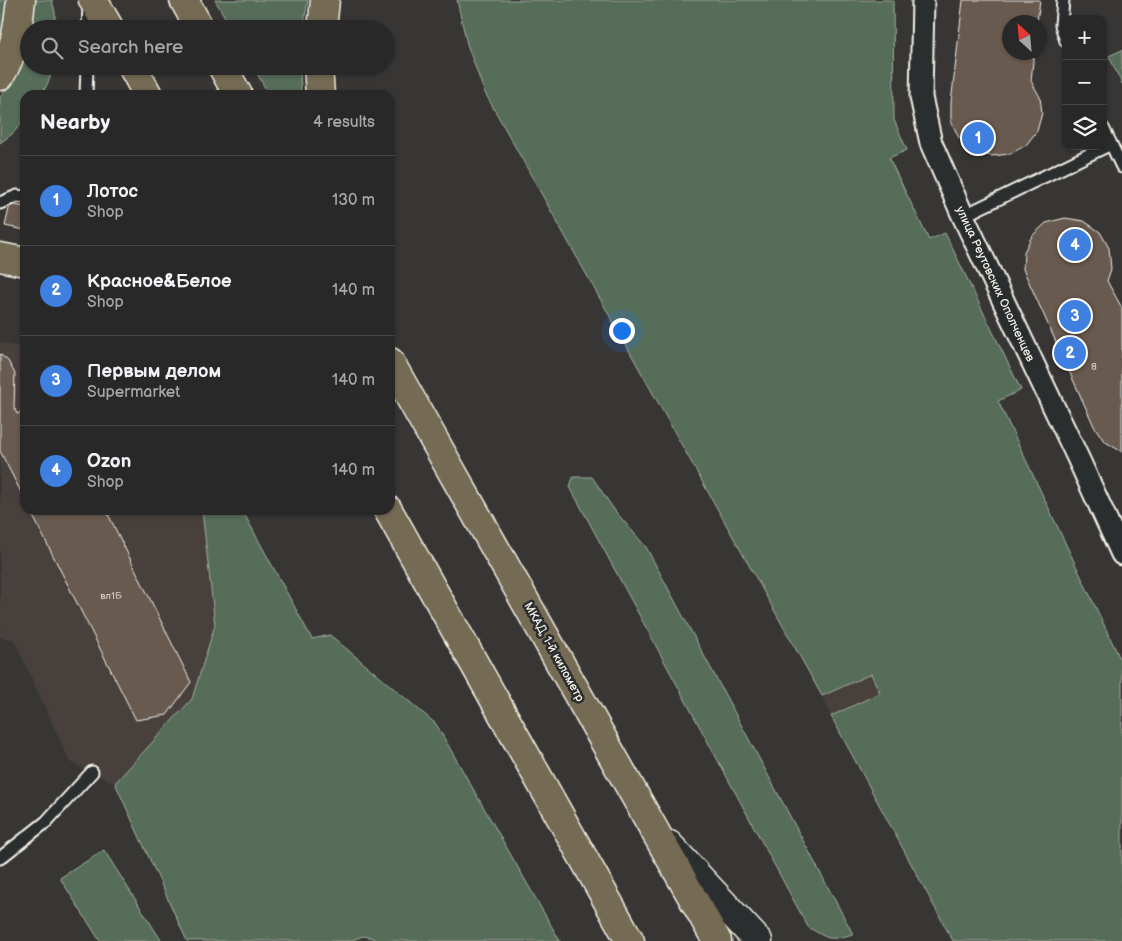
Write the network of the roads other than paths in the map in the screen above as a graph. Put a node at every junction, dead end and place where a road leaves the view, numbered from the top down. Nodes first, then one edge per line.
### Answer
1 (21, 0) edge
2 (89, 0) edge
3 (93, 0) edge
4 (184, 0) edge
5 (325, 0) edge
6 (923, 0) edge
7 (1063, 0) edge
8 (88, 20) edge
9 (105, 20) edge
10 (195, 20) edge
11 (323, 20) edge
12 (1062, 28) edge
13 (86, 75) edge
14 (137, 75) edge
15 (227, 75) edge
16 (319, 75) edge
17 (0, 76) edge
18 (86, 90) edge
19 (145, 90) edge
20 (235, 90) edge
21 (320, 90) edge
22 (1107, 136) edge
23 (1111, 144) junction
24 (1122, 167) edge
25 (20, 196) edge
26 (0, 203) edge
27 (963, 216) junction
28 (0, 257) edge
29 (20, 261) edge
30 (395, 363) edge
31 (395, 371) edge
32 (404, 387) junction
33 (391, 515) edge
34 (1115, 521) edge
35 (1122, 554) edge
36 (92, 772) dead end
37 (654, 828) junction
38 (0, 858) edge
39 (630, 941) edge
40 (717, 941) edge
41 (758, 941) edge

1 - 17 main road
2 - 8 lane
3 - 9 main road
4 - 10 main road
5 - 11 main road
6 - 27 street, улица Реутовских Ополченцев
7 - 12 lane
13 - 18 lane
14 - 19 main road
15 - 20 main road
16 - 21 main road
22 - 23 lane
23 - 24 lane
23 - 27 lane
25 - 26 lane
27 - 34 street, улица Реутовских Ополченцев
28 - 29 main road
30 - 32 main road
31 - 32 main road, МКАД, 1-й километр
32 - 37 main road, МКАД, 1-й километр
33 - 39 main road
34 - 35 street, улица Реутовских Ополченцев
36 - 38 lane
37 - 40 main road, МКАД, 1-й километр
37 - 41 street

